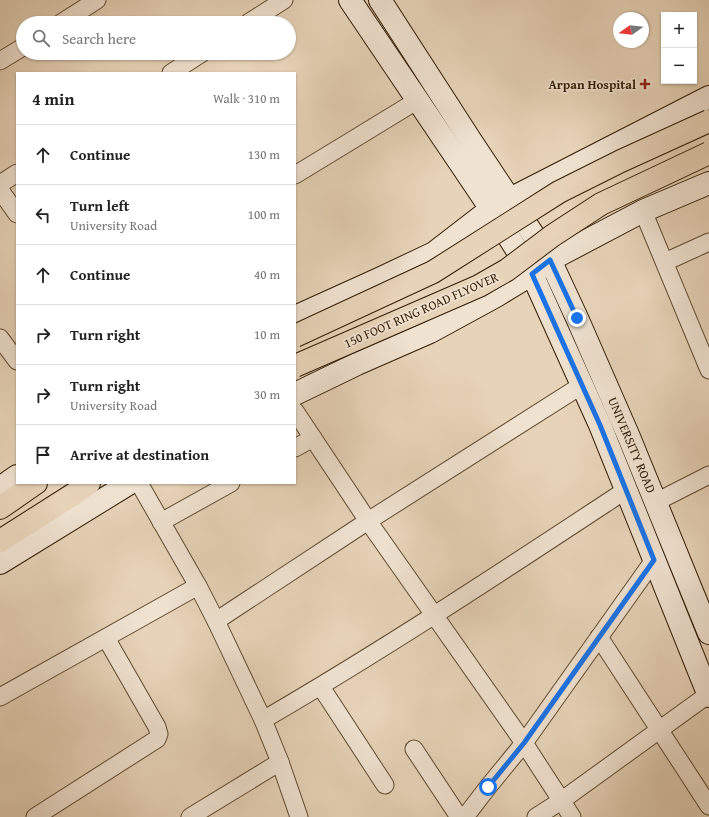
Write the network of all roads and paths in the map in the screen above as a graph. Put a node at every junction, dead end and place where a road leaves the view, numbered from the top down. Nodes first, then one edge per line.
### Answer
1 (97, 0) edge
2 (284, 0) edge
3 (350, 0) edge
4 (380, 0) edge
5 (72, 16) edge
6 (259, 16) edge
7 (16, 51) edge
8 (191, 60) edge
9 (0, 61) edge
10 (173, 72) edge
11 (709, 97) edge
12 (418, 100) junction
13 (709, 121) edge
14 (709, 153) edge
15 (16, 174) edge
16 (296, 174) edge
17 (709, 183) edge
18 (0, 184) edge
19 (0, 190) edge
20 (510, 199) junction
21 (491, 209) junction
22 (643, 211) junction
23 (16, 213) edge
24 (709, 242) edge
25 (550, 260) junction
26 (665, 262) junction
27 (532, 274) junction
28 (296, 317) edge
29 (296, 336) edge
30 (0, 338) edge
31 (16, 359) edge
32 (707, 361) edge
33 (296, 366) edge
34 (582, 385) junction
35 (296, 394) edge
36 (296, 412) edge
37 (313, 438) junction
38 (296, 447) edge
39 (709, 475) edge
40 (16, 477) edge
41 (35, 484) edge
42 (88, 484) edge
43 (128, 484) edge
44 (140, 484) edge
45 (229, 484) edge
46 (0, 488) edge
47 (626, 490) junction
48 (656, 502) junction
49 (0, 508) edge
50 (368, 521) junction
51 (161, 522) junction
52 (0, 540) edge
53 (654, 560) junction
54 (0, 563) edge
55 (198, 586) junction
56 (434, 616) junction
57 (216, 621) junction
58 (709, 633) edge
59 (599, 637) junction
60 (106, 638) junction
61 (321, 687) junction
62 (709, 695) edge
63 (0, 696) edge
64 (263, 720) junction
65 (659, 730) junction
66 (524, 743) junction
67 (414, 749) dead end
68 (280, 762) junction
69 (385, 785) dead end
70 (561, 801) junction
71 (709, 806) edge
72 (35, 817) edge
73 (190, 817) edge
74 (299, 817) edge
75 (459, 817) edge
76 (465, 817) edge
77 (536, 817) edge
78 (572, 817) edge

1 - 5 street
2 - 6 street
3 - 12 street, UNIVERSITY ROAD
4 - 20 street, UNIVERSITY ROAD
7 - 9 street
8 - 10 street
11 - 20 street
12 - 16 street
12 - 21 street, UNIVERSITY ROAD
13 - 29 highway, bridge
14 - 33 highway, 150 FOOT RING ROAD FLYOVER, bridge
15 - 18 street
17 - 22 street
19 - 23 street
20 - 21 street
20 - 25 street, UNIVERSITY ROAD
21 - 27 street, UNIVERSITY ROAD
21 - 28 street
22 - 25 street
22 - 26 street
24 - 26 street
25 - 27 street
25 - 48 street, UNIVERSITY ROAD
26 - 32 street
27 - 34 street, UNIVERSITY ROAD
27 - 35 street
30 - 31 street
34 - 47 street, UNIVERSITY ROAD
34 - 50 street
36 - 37 street
37 - 38 street
37 - 50 street
39 - 48 street
40 - 46 street
41 - 49 highway
42 - 52 highway
43 - 54 street
44 - 51 street
45 - 51 street
47 - 53 street, UNIVERSITY ROAD
47 - 56 street
48 - 58 street, UNIVERSITY ROAD
50 - 56 street
50 - 57 street
51 - 55 street
53 - 59 street
53 - 62 street, UNIVERSITY ROAD
55 - 57 street
55 - 60 street
56 - 61 street
56 - 66 street
57 - 64 street
59 - 65 street
59 - 66 street
60 - 63 street
60 - 72 street
61 - 64 street
61 - 69 street
62 - 65 street
64 - 68 street
65 - 70 street
65 - 71 street
66 - 70 street
66 - 76 street
67 - 75 street
68 - 73 street
68 - 74 street
70 - 77 street
70 - 78 street

